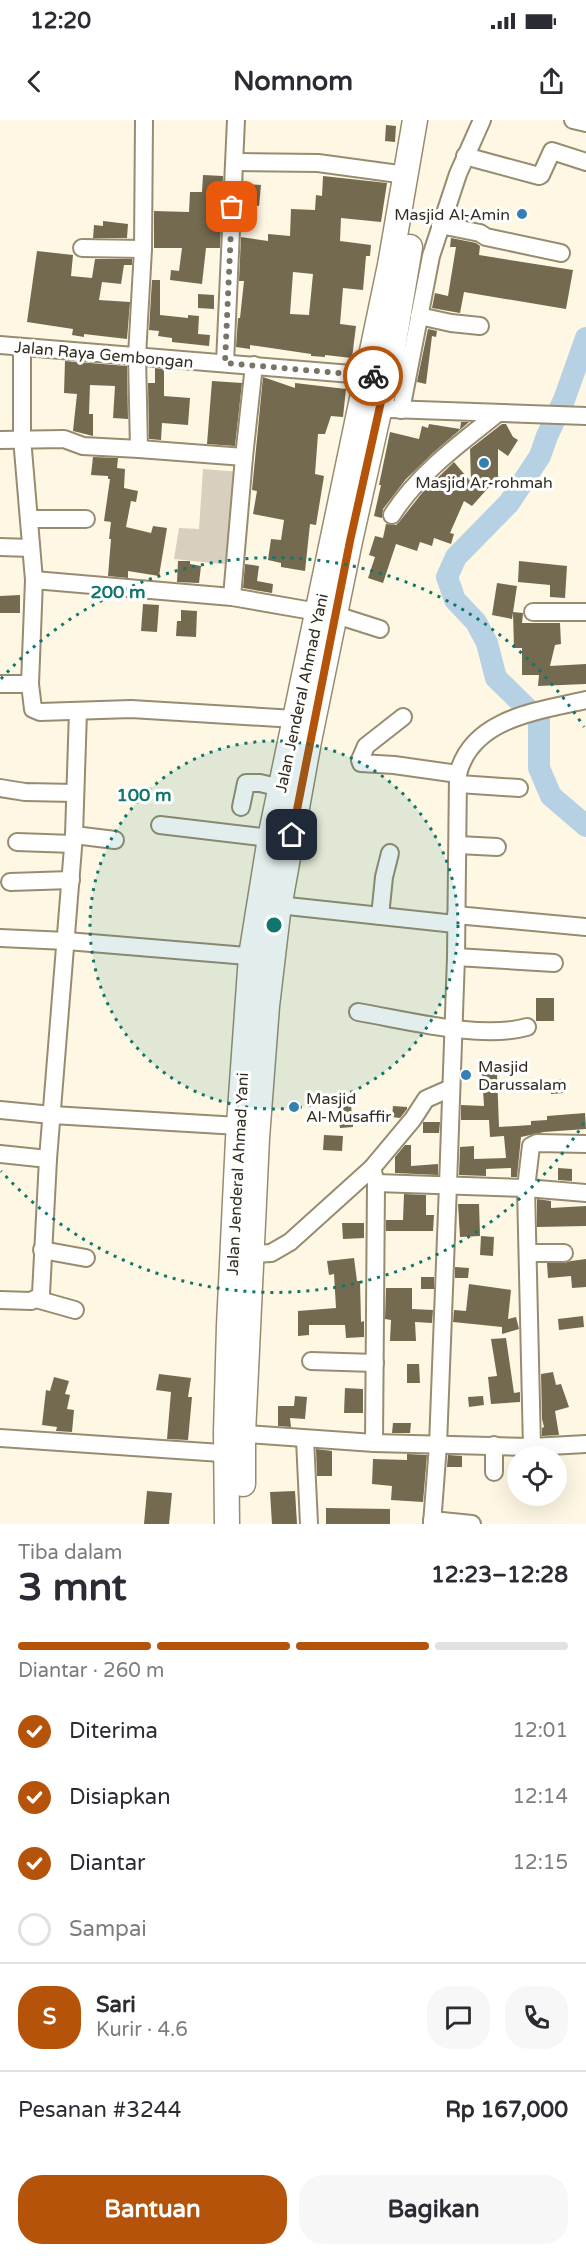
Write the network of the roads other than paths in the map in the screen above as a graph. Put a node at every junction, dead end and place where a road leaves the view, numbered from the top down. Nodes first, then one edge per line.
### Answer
1 (144, 120) edge
2 (236, 120) edge
3 (415, 120) edge
4 (431, 120) edge
5 (482, 120) edge
6 (573, 120) edge
7 (586, 123) edge
8 (465, 156) junction
9 (235, 162) junction
10 (586, 162) edge
11 (406, 175) junction
12 (440, 225) junction
13 (82, 248) dead end
14 (143, 249) junction
15 (561, 254) dead end
16 (419, 316) junction
17 (480, 326) dead end
18 (0, 345) edge
19 (22, 347) junction
20 (137, 356) junction
21 (225, 363) junction
22 (254, 365) junction
23 (376, 377) junction
24 (380, 408) junction
25 (497, 414) junction
26 (578, 416) edge
27 (22, 438) junction
28 (0, 440) edge
29 (139, 449) junction
30 (244, 456) junction
31 (392, 515) dead end
32 (29, 519) junction
33 (86, 519) dead end
34 (0, 547) edge
35 (31, 548) junction
36 (34, 580) junction
37 (232, 597) junction
38 (533, 612) dead end
39 (586, 612) edge
40 (327, 614) junction
41 (380, 629) dead end
42 (0, 684) edge
43 (30, 684) junction
44 (586, 700) edge
45 (78, 711) junction
46 (403, 717) dead end
47 (295, 719) junction
48 (458, 779) junction
49 (0, 788) edge
50 (281, 788) junction
51 (519, 788) dead end
52 (75, 793) junction
53 (241, 807) dead end
54 (160, 825) dead end
55 (270, 838) junction
56 (74, 839) junction
57 (115, 840) dead end
58 (17, 842) dead end
59 (458, 845) junction
60 (497, 847) dead end
61 (390, 853) dead end
62 (71, 880) junction
63 (10, 882) dead end
64 (269, 904) junction
65 (380, 916) junction
66 (455, 920) junction
67 (586, 927) edge
68 (0, 938) edge
69 (67, 941) junction
70 (262, 957) junction
71 (456, 957) junction
72 (554, 963) dead end
73 (358, 1011) dead end
74 (453, 1027) junction
75 (527, 1027) dead end
76 (451, 1088) junction
77 (0, 1110) edge
78 (52, 1115) junction
79 (239, 1126) junction
80 (586, 1144) edge
81 (0, 1154) edge
82 (48, 1159) junction
83 (374, 1176) junction
84 (448, 1185) junction
85 (526, 1188) junction
86 (586, 1193) edge
87 (42, 1250) junction
88 (529, 1253) junction
89 (564, 1253) dead end
90 (252, 1254) junction
91 (86, 1258) dead end
92 (36, 1299) junction
93 (0, 1300) edge
94 (75, 1310) dead end
95 (311, 1361) dead end
96 (375, 1363) junction
97 (0, 1438) edge
98 (305, 1439) junction
99 (374, 1443) junction
100 (235, 1444) junction
101 (438, 1444) junction
102 (586, 1444) edge
103 (494, 1445) junction
104 (513, 1446) edge
105 (532, 1446) edge
106 (550, 1446) edge
107 (494, 1472) dead end
108 (432, 1522) edge
109 (227, 1524) edge
110 (243, 1524) edge
111 (309, 1524) edge
112 (472, 1524) edge

1 - 14 street
2 - 9 street
3 - 11 highway, Jalan Jenderal Ahmad Yani
4 - 23 highway, Jalan Jenderal Ahmad Yani
5 - 8 street
6 - 7 street
8 - 10 street
8 - 12 street
9 - 11 street
9 - 21 street
11 - 23 highway, Jalan Jenderal Ahmad Yani
12 - 15 street
12 - 16 street
13 - 14 street
14 - 20 street
16 - 17 street
16 - 24 street
18 - 19 street, Jalan Raya Gembongan
19 - 20 street, Jalan Raya Gembongan
19 - 27 street
20 - 21 street, Jalan Raya Gembongan
20 - 29 street
21 - 22 street, Jalan Raya Gembongan
22 - 23 street, Jalan Raya Gembongan
22 - 30 street
23 - 24 highway, Jalan Jenderal Ahmad Yani
24 - 25 street
24 - 40 highway, Jalan Jenderal Ahmad Yani
25 - 26 street
25 - 31 street
27 - 28 street
27 - 29 street
27 - 32 street
29 - 30 street
30 - 37 street
32 - 33 street
32 - 35 street
34 - 35 street
35 - 36 street
36 - 37 street
36 - 43 street
37 - 40 street
38 - 39 street
40 - 41 street
40 - 47 highway, Jalan Jenderal Ahmad Yani
40 - 64 highway, Jalan Jenderal Ahmad Yani
42 - 43 street
43 - 45 street
44 - 48 street
45 - 47 street
45 - 52 street
46 - 48 street
47 - 50 highway, Jalan Jenderal Ahmad Yani
48 - 51 street
48 - 59 street
49 - 52 street
50 - 53 street
50 - 55 highway, Jalan Jenderal Ahmad Yani
52 - 56 street
54 - 55 street
55 - 64 highway, Jalan Jenderal Ahmad Yani
56 - 57 street
56 - 58 street
56 - 62 street
59 - 60 street
59 - 66 street
61 - 65 street
62 - 63 street
62 - 69 street
64 - 65 street
64 - 70 highway, Jalan Jenderal Ahmad Yani
65 - 66 street
66 - 67 street
66 - 71 street
68 - 69 street
69 - 70 street
69 - 78 street
70 - 79 highway, Jalan Jenderal Ahmad Yani
70 - 90 highway, Jalan Jenderal Ahmad Yani
71 - 72 street
71 - 74 street
73 - 74 street
74 - 75 street
74 - 76 street
76 - 83 street
76 - 84 street
77 - 78 street
78 - 79 street
78 - 82 street
79 - 100 highway, Jalan Jenderal Ahmad Yani
80 - 85 street
81 - 82 street
82 - 87 street
83 - 84 street
83 - 90 street
83 - 96 street
84 - 85 street
84 - 101 street
85 - 86 street
85 - 88 street
87 - 91 street
87 - 92 street
88 - 89 street
88 - 105 street
90 - 100 highway, Jalan Jenderal Ahmad Yani
92 - 93 street
92 - 94 street
95 - 96 street
96 - 99 street
97 - 100 street
98 - 99 street
98 - 100 street
98 - 111 street
99 - 101 street
100 - 109 highway, Jalan Jenderal Ahmad Yani
100 - 110 highway, Jalan Jenderal Ahmad Yani
101 - 103 street
101 - 108 street
102 - 106 street
103 - 104 street
103 - 107 street
108 - 112 street

